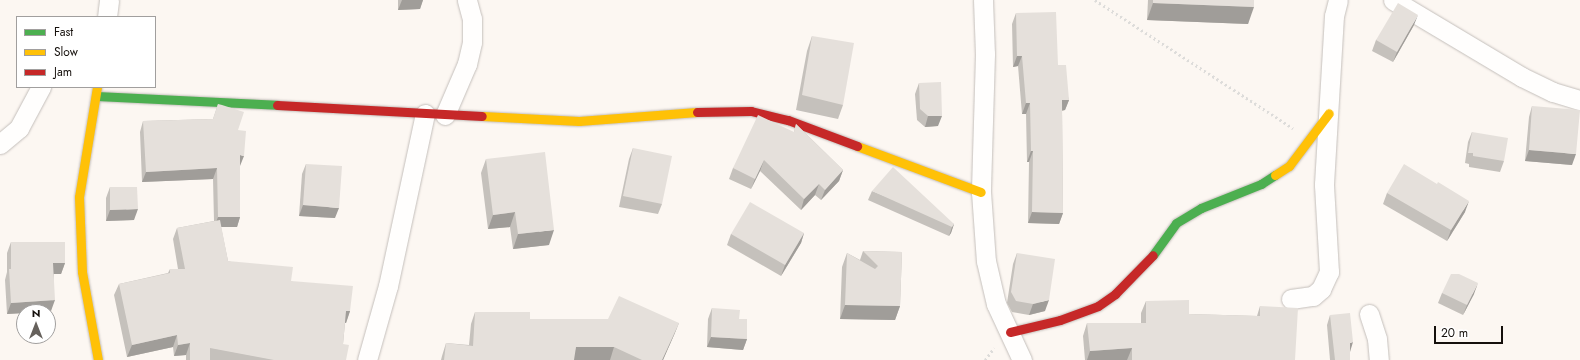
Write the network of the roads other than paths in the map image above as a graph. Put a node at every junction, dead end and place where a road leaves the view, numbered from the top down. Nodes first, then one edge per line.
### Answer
1 (467, 0) edge
2 (983, 0) edge
3 (1338, 0) edge
4 (1393, 0) edge
5 (40, 88) edge
6 (96, 91) edge
7 (1580, 100) edge
8 (1329, 113) junction
9 (425, 114) junction
10 (445, 115) junction
11 (0, 144) edge
12 (981, 192) junction
13 (1291, 299) dead end
14 (1369, 314) dead end
15 (1010, 332) junction
16 (98, 360) edge
17 (367, 360) edge
18 (1022, 360) edge
19 (1379, 360) edge

1 - 10 street
2 - 12 street
3 - 8 street
4 - 7 street
5 - 11 street
6 - 9 street
6 - 16 street
8 - 13 street
8 - 15 street
9 - 10 street
9 - 17 street
10 - 12 street
12 - 15 street
14 - 19 street
15 - 18 street

